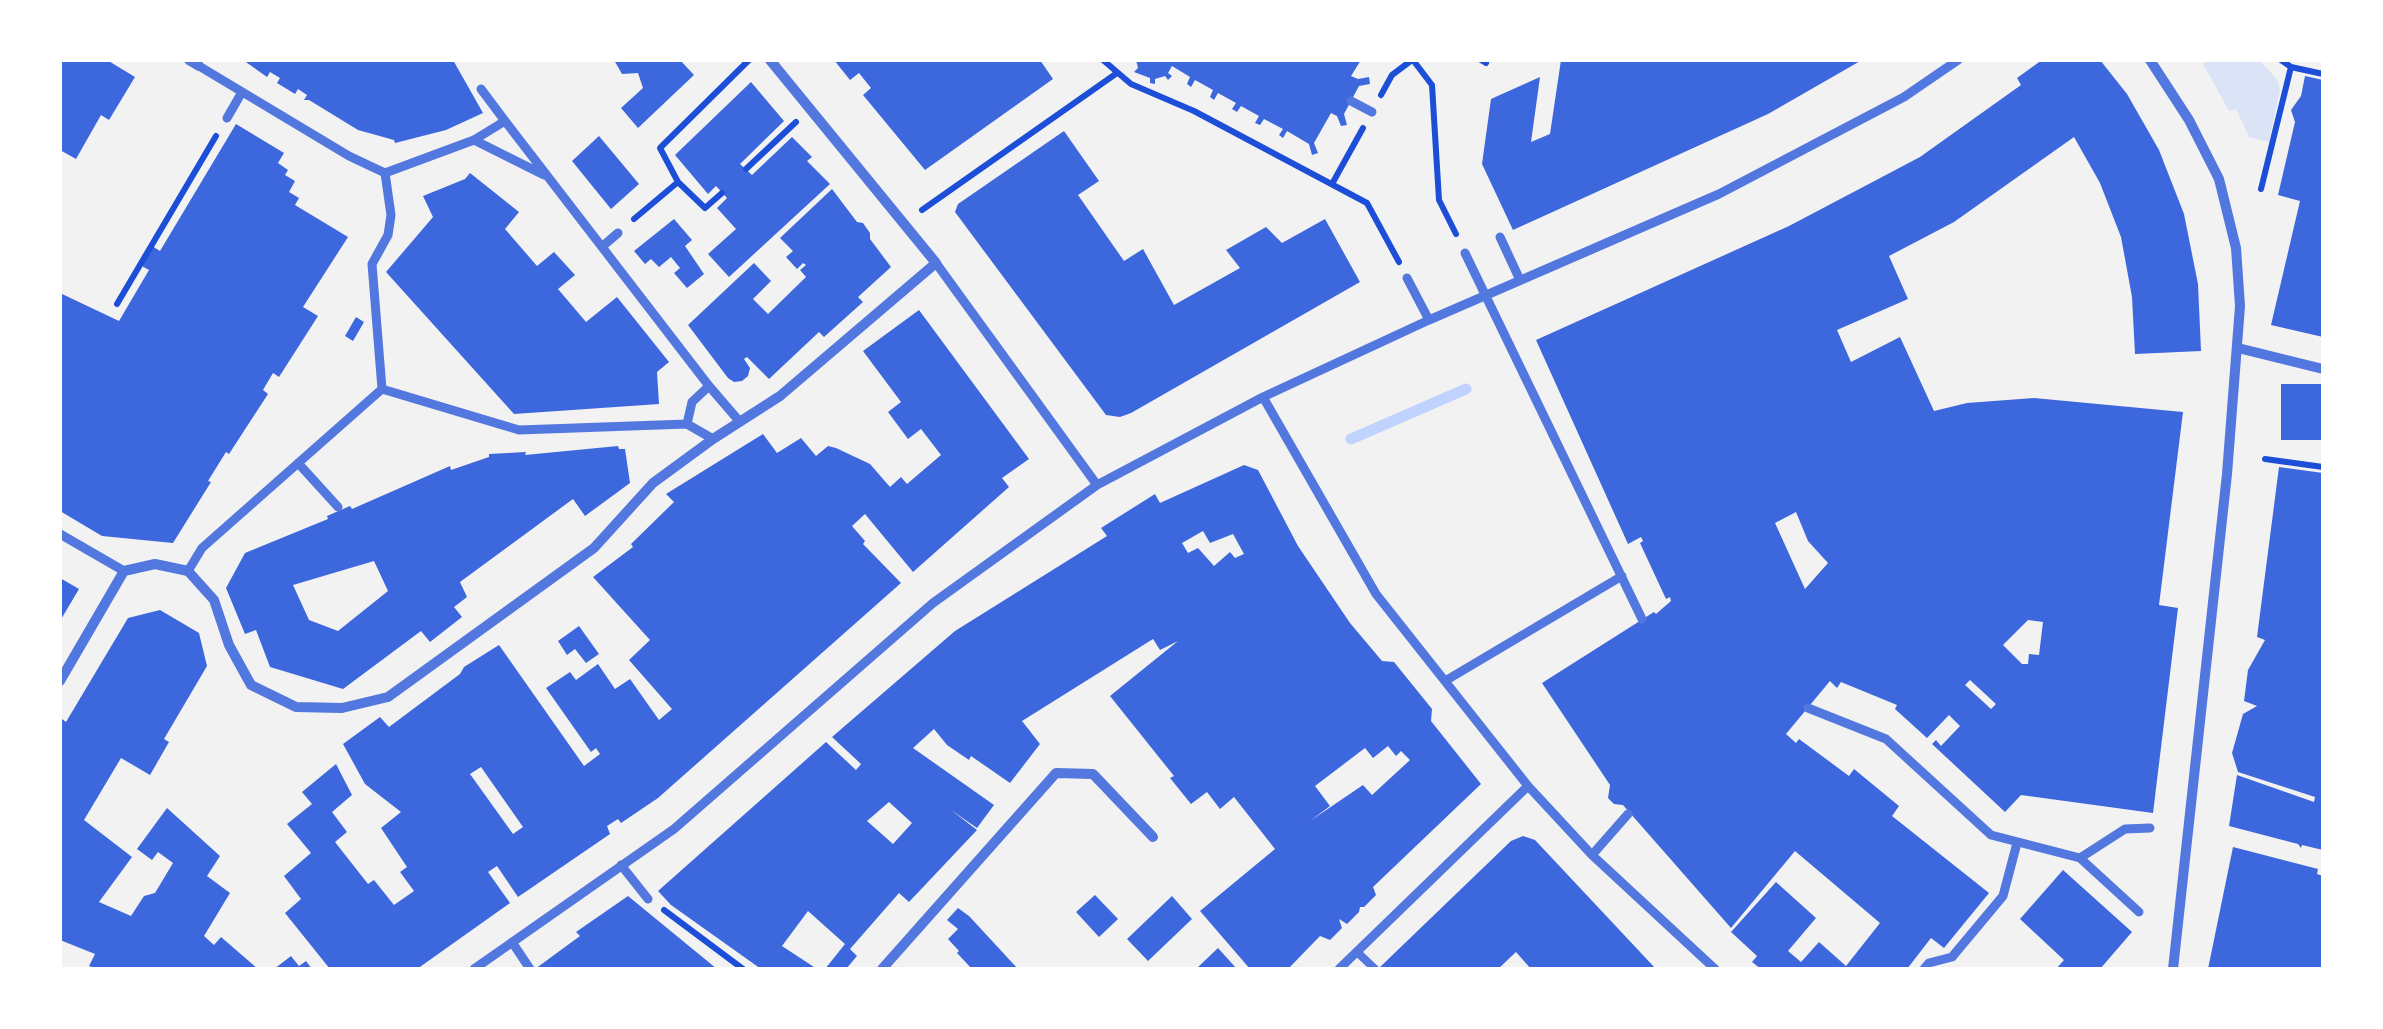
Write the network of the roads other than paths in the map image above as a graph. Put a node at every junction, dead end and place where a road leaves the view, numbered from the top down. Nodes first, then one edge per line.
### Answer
1 (770, 60) edge
2 (1958, 60) edge
3 (2150, 60) edge
4 (197, 62) edge
5 (482, 88) dead end
6 (242, 92) junction
7 (1351, 100) dead end
8 (1372, 112) dead end
9 (227, 118) road end
10 (505, 121) junction
11 (474, 140) junction
12 (385, 173) junction
13 (547, 176) junction
14 (618, 233) road end
15 (1500, 237) dead end
16 (604, 246) junction
17 (1465, 253) road end
18 (936, 263) junction
19 (1407, 278) road end
20 (1520, 280) junction
21 (1486, 295) junction
22 (1429, 320) junction
23 (2238, 348) junction
24 (2323, 369) edge
25 (709, 386) junction
26 (382, 390) junction
27 (1262, 396) junction
28 (740, 422) junction
29 (686, 424) junction
30 (712, 439) junction
31 (298, 462) junction
32 (1097, 484) junction
33 (338, 506) dead end
34 (60, 534) edge
35 (124, 572) junction
36 (188, 572) junction
37 (1622, 576) junction
38 (1642, 619) dead end
39 (60, 681) edge
40 (1444, 681) junction
41 (1808, 708) dead end
42 (1528, 786) junction
43 (1628, 814) dead end
44 (2142, 814) dead end
45 (1153, 837) dead end
46 (2017, 843) junction
47 (1592, 855) junction
48 (2080, 858) junction
49 (621, 865) junction
50 (648, 898) road end
51 (2139, 912) dead end
52 (512, 942) junction
53 (1357, 952) junction
54 (474, 969) edge
55 (530, 969) edge
56 (882, 969) edge
57 (1339, 969) edge
58 (1374, 969) edge
59 (1715, 969) edge
60 (1924, 969) edge
61 (2173, 969) edge

1 - 18 street
2 - 20 street
3 - 23 street
4 - 6 street
5 - 10 street
6 - 9 street
6 - 12 street
7 - 8 street
10 - 11 street
10 - 13 street
11 - 12 street
11 - 13 street
12 - 26 street
13 - 16 street
14 - 16 street
15 - 20 street
16 - 25 street
17 - 21 street
18 - 28 street
18 - 32 street
19 - 22 street
20 - 21 street
21 - 22 street
21 - 37 street
22 - 27 street
23 - 24 street
23 - 61 street
25 - 28 street
25 - 29 street
26 - 29 street
26 - 31 street
27 - 32 street
27 - 40 street
28 - 30 street
29 - 30 street
30 - 36 street
31 - 33 street
31 - 36 street
32 - 49 street
34 - 35 street
35 - 36 street
35 - 39 street
37 - 38 street
37 - 40 street
40 - 42 street
41 - 46 street
42 - 47 street
42 - 53 street
43 - 47 street
44 - 48 street
45 - 56 street
46 - 48 street
46 - 60 street
47 - 59 street
48 - 51 street
49 - 50 street
49 - 52 street
52 - 54 street
52 - 55 street
53 - 57 street
53 - 58 lane

